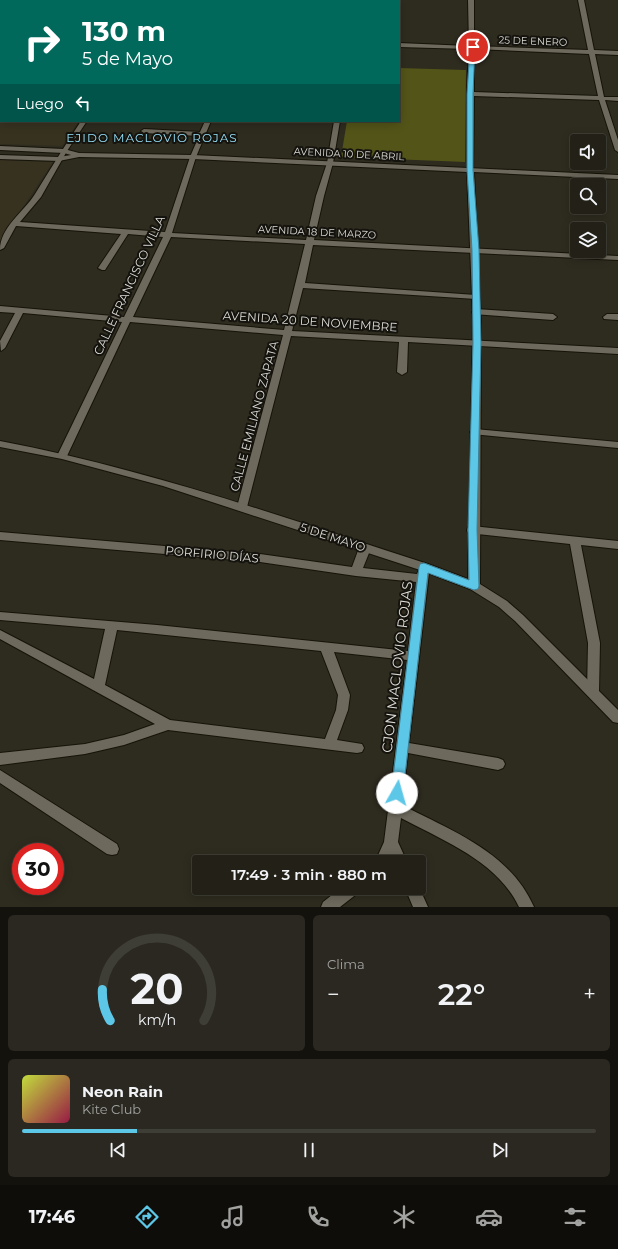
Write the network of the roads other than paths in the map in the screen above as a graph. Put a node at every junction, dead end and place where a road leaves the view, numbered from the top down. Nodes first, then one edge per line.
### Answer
1 (471, 0) edge
2 (581, 0) edge
3 (400, 45) edge
4 (473, 47) junction
5 (593, 52) junction
6 (618, 53) edge
7 (470, 94) junction
8 (602, 98) junction
9 (618, 98) edge
10 (83, 122) edge
11 (208, 122) edge
12 (337, 122) edge
13 (144, 131) dead end
14 (202, 134) junction
15 (0, 148) edge
16 (618, 150) edge
17 (64, 151) junction
18 (79, 155) junction
19 (0, 157) edge
20 (193, 157) junction
21 (60, 159) junction
22 (330, 163) junction
23 (470, 170) junction
24 (618, 177) edge
25 (14, 224) junction
26 (126, 232) junction
27 (168, 235) junction
28 (310, 242) junction
29 (0, 248) edge
30 (476, 250) junction
31 (618, 258) edge
32 (102, 268) dead end
33 (300, 285) junction
34 (476, 297) junction
35 (0, 310) edge
36 (20, 311) junction
37 (476, 312) junction
38 (553, 317) dead end
39 (607, 317) dead end
40 (618, 317) edge
41 (127, 319) junction
42 (288, 333) junction
43 (404, 339) junction
44 (477, 343) junction
45 (1, 348) dead end
46 (618, 351) edge
47 (402, 372) dead end
48 (475, 432) junction
49 (0, 444) edge
50 (618, 445) edge
51 (62, 456) junction
52 (242, 507) junction
53 (472, 530) junction
54 (0, 536) edge
55 (575, 540) junction
56 (618, 545) edge
57 (365, 548) junction
58 (356, 572) junction
59 (423, 573) junction
60 (474, 586) junction
61 (0, 616) edge
62 (112, 625) junction
63 (0, 634) edge
64 (326, 647) junction
65 (413, 656) junction
66 (98, 688) junction
67 (592, 692) junction
68 (618, 718) edge
69 (168, 725) junction
70 (329, 745) junction
71 (403, 747) junction
72 (357, 748) dead end
73 (0, 759) edge
74 (498, 764) dead end
75 (0, 776) edge
76 (395, 808) junction
77 (391, 842) junction
78 (112, 849) dead end
79 (385, 855) edge
80 (397, 855) edge
81 (344, 895) edge
82 (415, 895) edge
83 (328, 907) edge
84 (421, 907) edge
85 (527, 907) edge

1 - 4 street
2 - 5 street
3 - 4 street, 25 DE ENERO
4 - 5 street, 25 DE ENERO
4 - 7 street
5 - 6 street, 25 DE ENERO
5 - 8 street
7 - 8 street
7 - 23 street
8 - 9 street
8 - 16 street
10 - 17 street
11 - 14 street, CALLE FRANCISCO VILLA
12 - 22 street, CALLE EMILIANO ZAPATA
13 - 14 street
14 - 20 street, CALLE FRANCISCO VILLA
15 - 17 street
17 - 18 street
17 - 21 street
18 - 20 street, AVENIDA 10 DE ABRIL
18 - 21 street
19 - 21 street
20 - 22 street, AVENIDA 10 DE ABRIL
20 - 27 street, CALLE FRANCISCO VILLA
21 - 25 street
22 - 23 street, AVENIDA 10 DE ABRIL
22 - 28 street, CALLE EMILIANO ZAPATA
23 - 24 street, AVENIDA 10 DE ABRIL
23 - 30 street
25 - 26 street, AVENIDA 18 DE MARZO
25 - 29 street
26 - 27 street, AVENIDA 18 DE MARZO
26 - 32 street
27 - 28 street, AVENIDA 18 DE MARZO
27 - 41 street, CALLE FRANCISCO VILLA
28 - 30 street, AVENIDA 18 DE MARZO
28 - 33 street, CALLE EMILIANO ZAPATA
30 - 31 street, AVENIDA 18 DE MARZO
30 - 34 street
33 - 34 street
33 - 42 street, CALLE EMILIANO ZAPATA
34 - 37 street
35 - 36 street, AVENIDA 20 DE NOVIEMBRE
36 - 41 street, AVENIDA 20 DE NOVIEMBRE
36 - 45 street
37 - 38 street
37 - 44 street
39 - 40 street
41 - 42 street, AVENIDA 20 DE NOVIEMBRE
41 - 51 street, CALLE FRANCISCO VILLA
42 - 43 street, AVENIDA 20 DE NOVIEMBRE
42 - 52 street, CALLE EMILIANO ZAPATA
43 - 44 street, AVENIDA 20 DE NOVIEMBRE
43 - 47 street
44 - 46 street, AVENIDA 20 DE NOVIEMBRE
44 - 48 street
48 - 50 street
48 - 53 street
49 - 51 street, 5 DE MAYO
51 - 52 street, 5 DE MAYO
52 - 57 street, 5 DE MAYO
53 - 55 street
53 - 60 street
54 - 58 street, PORFIRIO DÍAS
55 - 56 street
55 - 67 street
57 - 58 street
57 - 59 street, 5 DE MAYO
58 - 59 street, PORFIRIO DÍAS
59 - 60 street, 5 DE MAYO
59 - 65 street, CJON MACLOVIO ROJAS
60 - 67 street, 5 DE MAYO
61 - 62 street
62 - 64 street
62 - 66 street
63 - 66 street
64 - 65 street
64 - 70 street
65 - 71 street, CJON MACLOVIO ROJAS
66 - 69 street
67 - 68 street, 5 DE MAYO
69 - 70 street
69 - 73 street
70 - 72 street
71 - 74 street
71 - 76 street, CJON MACLOVIO ROJAS
75 - 78 street
76 - 77 street, CJON MACLOVIO ROJAS
76 - 85 street
77 - 79 street
77 - 80 street
81 - 83 street
82 - 84 street

